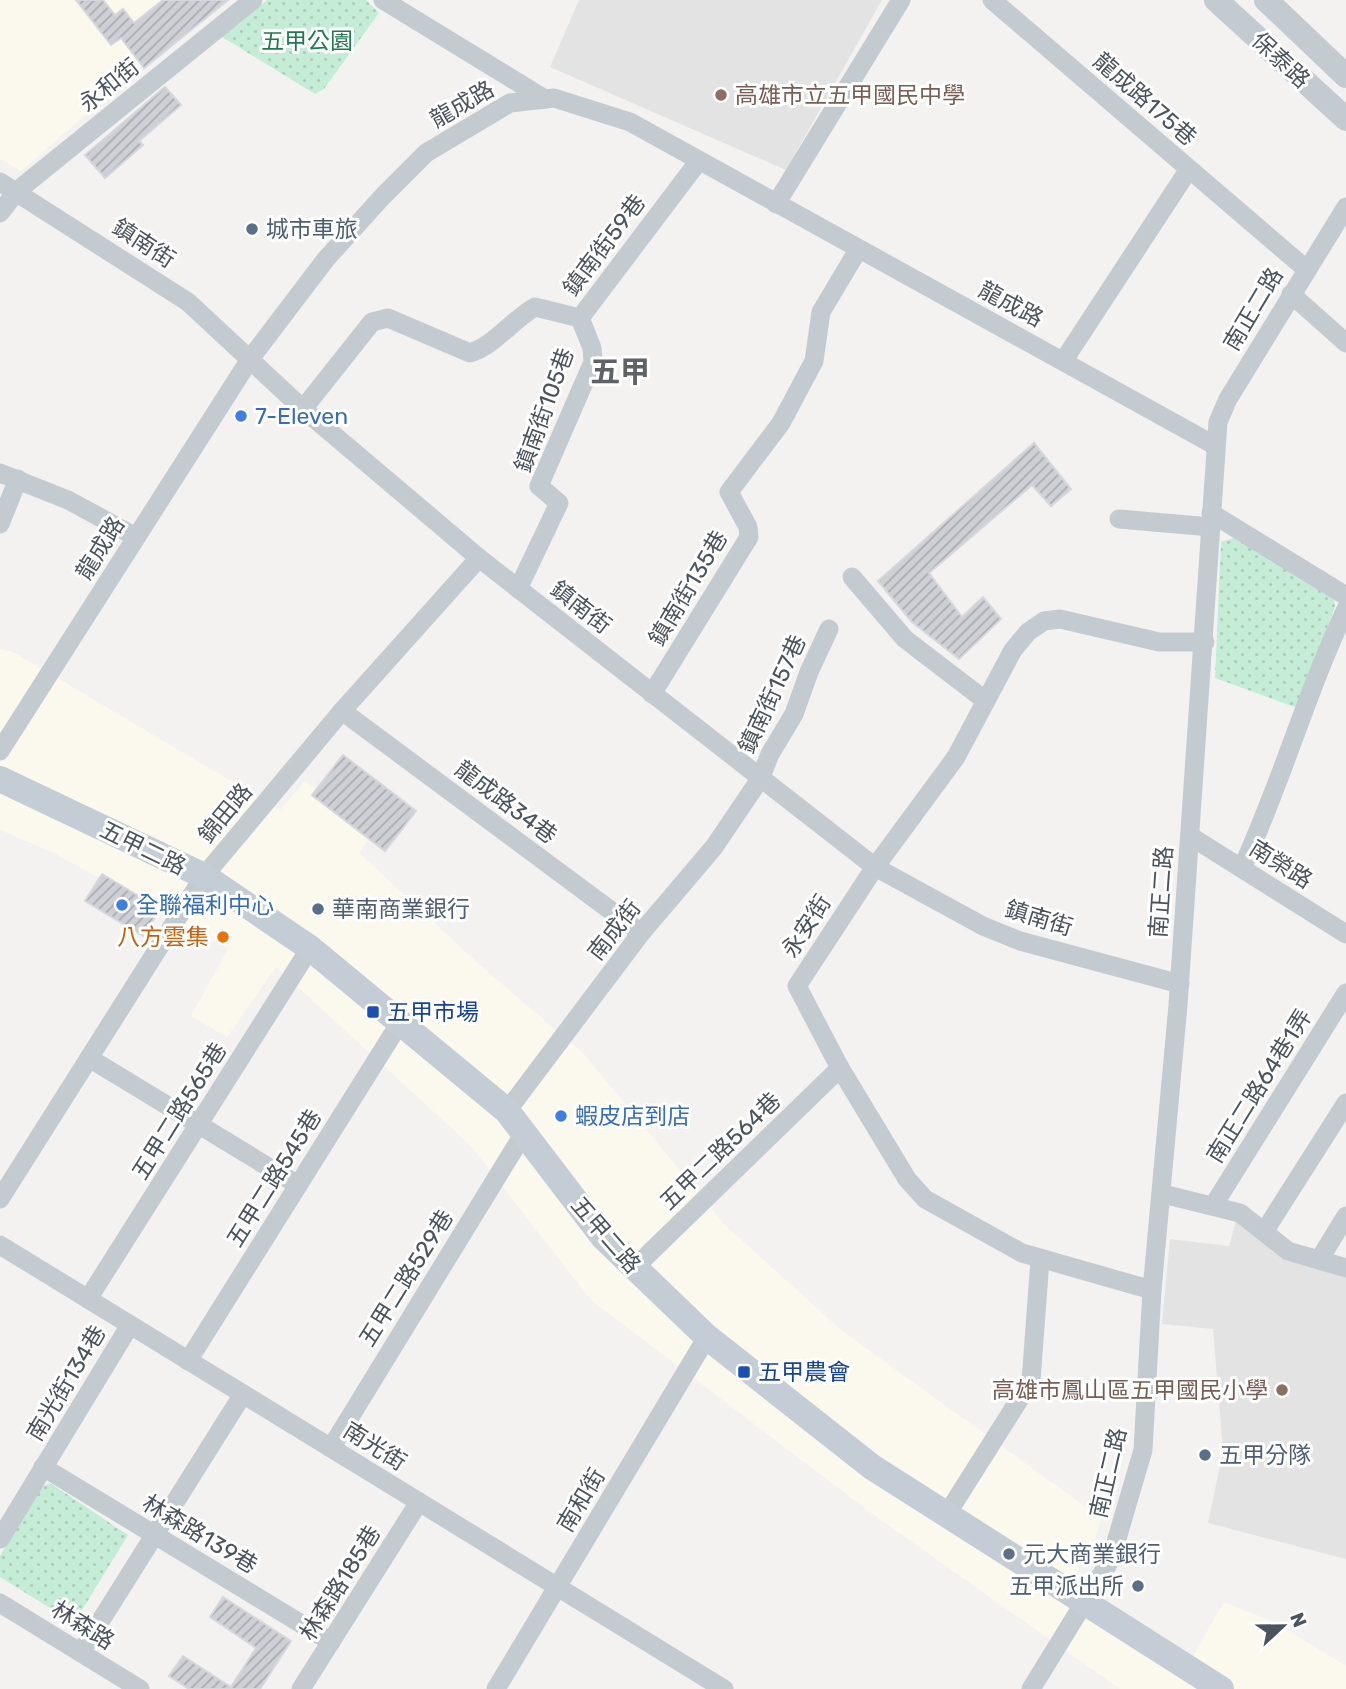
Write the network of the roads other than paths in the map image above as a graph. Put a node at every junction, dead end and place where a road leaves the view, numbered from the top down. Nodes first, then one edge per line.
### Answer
1 (253, 0) edge
2 (383, 0) edge
3 (901, 0) edge
4 (992, 0) edge
5 (1216, 0) edge
6 (1266, 0) edge
7 (1346, 76) edge
8 (545, 99) junction
9 (1346, 119) edge
10 (698, 162) junction
11 (1189, 169) junction
12 (8, 187) edge
13 (775, 204) junction
14 (1346, 207) edge
15 (0, 213) edge
16 (858, 250) junction
17 (1306, 270) junction
18 (1292, 294) junction
19 (580, 318) junction
20 (1346, 343) edge
21 (250, 359) junction
22 (1064, 360) junction
23 (303, 409) junction
24 (1214, 445) junction
25 (9, 476) edge
26 (1119, 519) dead end
27 (1211, 520) junction
28 (0, 524) edge
29 (136, 537) junction
30 (479, 558) junction
31 (852, 577) dead end
32 (519, 589) junction
33 (1346, 596) edge
34 (1346, 609) edge
35 (829, 629) dead end
36 (1205, 642) junction
37 (652, 694) junction
38 (986, 701) junction
39 (342, 711) junction
40 (0, 751) edge
41 (0, 779) edge
42 (760, 779) junction
43 (1190, 836) junction
44 (875, 867) junction
45 (1242, 868) junction
46 (204, 876) junction
47 (641, 933) junction
48 (1346, 934) edge
49 (310, 948) junction
50 (1180, 984) junction
51 (1346, 993) edge
52 (401, 1021) junction
53 (89, 1058) junction
54 (840, 1068) junction
55 (1346, 1103) edge
56 (507, 1111) junction
57 (199, 1125) junction
58 (524, 1133) junction
59 (298, 1185) junction
60 (1163, 1194) junction
61 (0, 1199) edge
62 (1213, 1206) junction
63 (1346, 1216) edge
64 (1264, 1232) junction
65 (0, 1245) edge
66 (1040, 1260) junction
67 (1319, 1260) junction
68 (1346, 1268) edge
69 (633, 1269) junction
70 (1152, 1290) junction
71 (88, 1299) junction
72 (130, 1325) junction
73 (707, 1337) junction
74 (188, 1361) junction
75 (243, 1394) junction
76 (331, 1448) junction
77 (43, 1467) junction
78 (419, 1502) junction
79 (947, 1514) junction
80 (154, 1536) junction
81 (0, 1539) edge
82 (557, 1587) junction
83 (0, 1603) edge
84 (1085, 1605) junction
85 (331, 1642) junction
86 (81, 1652) junction
87 (140, 1689) edge
88 (301, 1689) edge
89 (496, 1689) edge
90 (724, 1689) edge
91 (1031, 1689) edge
92 (1221, 1689) edge

1 - 12 street, 永和街
2 - 8 street
3 - 13 street
4 - 11 street, 龍成路175巷
5 - 9 street, 保泰路
6 - 7 street, 保泰路
8 - 10 street, 龍成路
8 - 21 street, 龍成路
10 - 13 street, 龍成路
10 - 19 street, 鎮南街59巷
11 - 17 street
11 - 22 street, 龍成路175巷
12 - 15 street, 永和街
12 - 21 street, 鎮南街
13 - 16 street, 龍成路
14 - 17 street, 南正二路
16 - 22 street, 龍成路
16 - 37 street, 鎮南街135巷
17 - 18 street, 南正二路
18 - 20 street
18 - 24 street, 南正二路
19 - 23 street, 鎮南街59巷
19 - 32 street, 鎮南街105巷
21 - 23 street, 鎮南街
21 - 29 street, 龍成路
22 - 24 street, 龍成路
23 - 30 street, 鎮南街
24 - 27 street, 南正二路
25 - 28 street
25 - 29 street
26 - 27 street
27 - 33 street
27 - 36 street, 南正二路
29 - 40 street, 龍成路
30 - 32 street, 鎮南街
30 - 39 street, 錦田路
31 - 38 street
32 - 37 street, 鎮南街
34 - 45 street
35 - 42 street, 鎮南街157巷
36 - 38 street, 永安街
36 - 43 street, 南正二路
37 - 42 street, 鎮南街
38 - 44 street, 永安街
39 - 46 street, 錦田路
39 - 47 street, 龍成路34巷
41 - 46 main road, 五甲二路
42 - 44 street, 鎮南街
42 - 47 street, 南成街
43 - 45 street, 南榮路
43 - 50 street, 南正二路
44 - 50 street, 鎮南街
44 - 54 street, 永安街
45 - 48 street, 南榮路
46 - 49 main road, 五甲二路
46 - 53 street, 錦田路
47 - 56 street, 南成街
49 - 52 main road, 五甲二路
49 - 57 street, 五甲二路565巷
50 - 60 street, 南正二路
51 - 62 street, 南正二路64巷1弄
52 - 56 main road, 五甲二路
52 - 59 street, 五甲二路545巷
53 - 57 street
53 - 61 street, 錦田路
54 - 66 street, 永安街
54 - 69 street, 五甲二路564巷
55 - 64 street
56 - 58 main road, 五甲二路
57 - 59 street
57 - 71 street, 五甲二路565巷
58 - 69 main road, 五甲二路
58 - 76 street, 五甲二路529巷
59 - 74 street, 五甲二路545巷
60 - 62 street
60 - 70 street, 南正二路
62 - 64 street
63 - 67 street
64 - 67 street
65 - 71 street, 南光街
66 - 70 street, 永安街
66 - 79 street
67 - 68 street
69 - 73 main road, 五甲二路
70 - 84 street, 南正二路
71 - 72 street, 南光街
72 - 74 street, 南光街
72 - 77 street, 南光街134巷
73 - 79 main road, 五甲二路
73 - 82 street, 南和街
74 - 75 street, 南光街
75 - 76 street, 南光街
75 - 80 street
76 - 78 street, 南光街
77 - 80 street, 林森路139巷
77 - 81 street, 南光街134巷
78 - 82 street, 南光街
78 - 85 street, 林森路185巷
79 - 84 main road, 五甲二路
80 - 85 street, 林森路139巷
80 - 86 street
82 - 89 street, 南和街
82 - 90 street, 南光街
83 - 86 street, 林森路
84 - 91 street, 南正二路
84 - 92 main road, 五甲二路
85 - 88 street, 林森路185巷
86 - 87 street, 林森路

